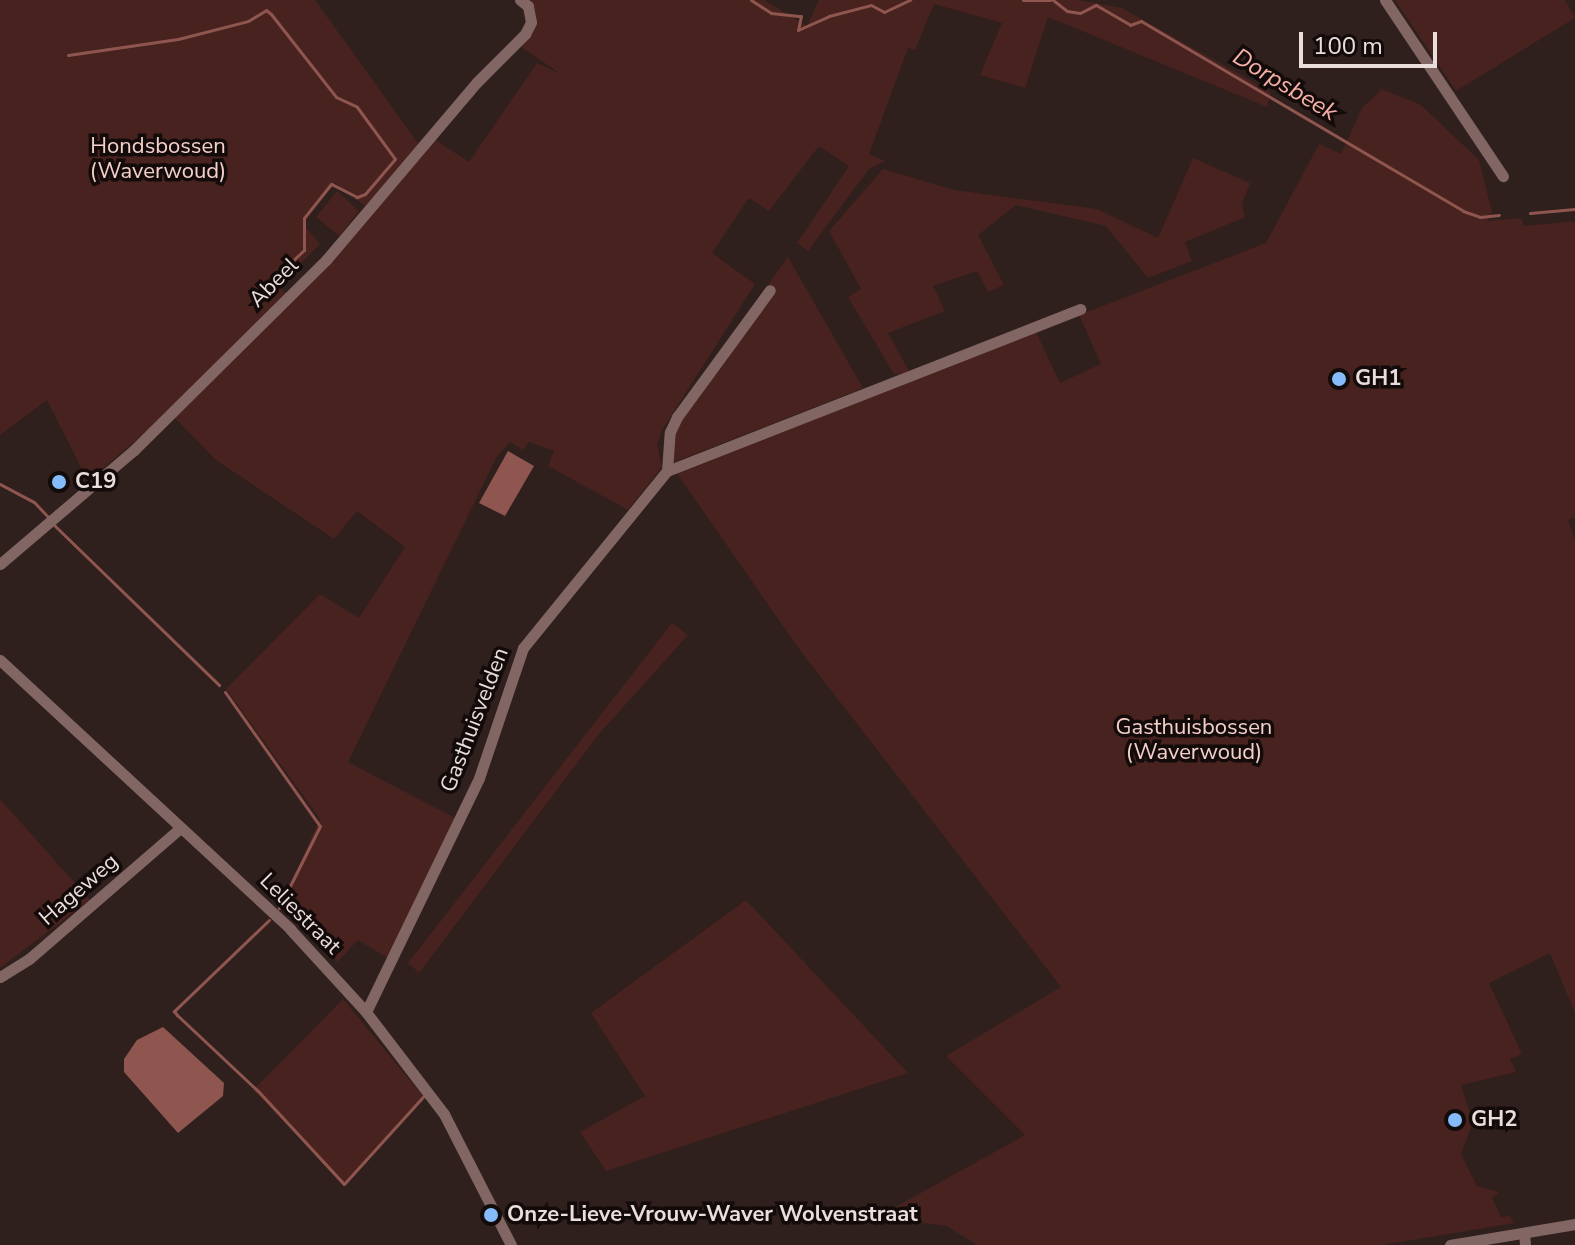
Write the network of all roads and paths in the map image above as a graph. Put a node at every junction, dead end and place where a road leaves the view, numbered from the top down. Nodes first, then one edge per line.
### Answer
1 (520, 0) edge
2 (1385, 0) edge
3 (1503, 176) dead end
4 (770, 290) dead end
5 (1080, 309) dead end
6 (667, 471) junction
7 (0, 564) edge
8 (0, 660) edge
9 (180, 828) junction
10 (0, 977) edge
11 (366, 1012) junction
12 (1575, 1224) edge
13 (1524, 1239) edge
14 (511, 1245) edge
15 (1450, 1245) edge

1 - 7 street, Abeel
2 - 3 street
4 - 6 street
5 - 6 street, Gasthuisvelden
6 - 11 street, Gasthuisvelden
8 - 9 street, Leliestraat
9 - 10 street, Hageweg
9 - 11 street, Leliestraat
11 - 14 street, Leliestraat
12 - 13 street
13 - 15 street

